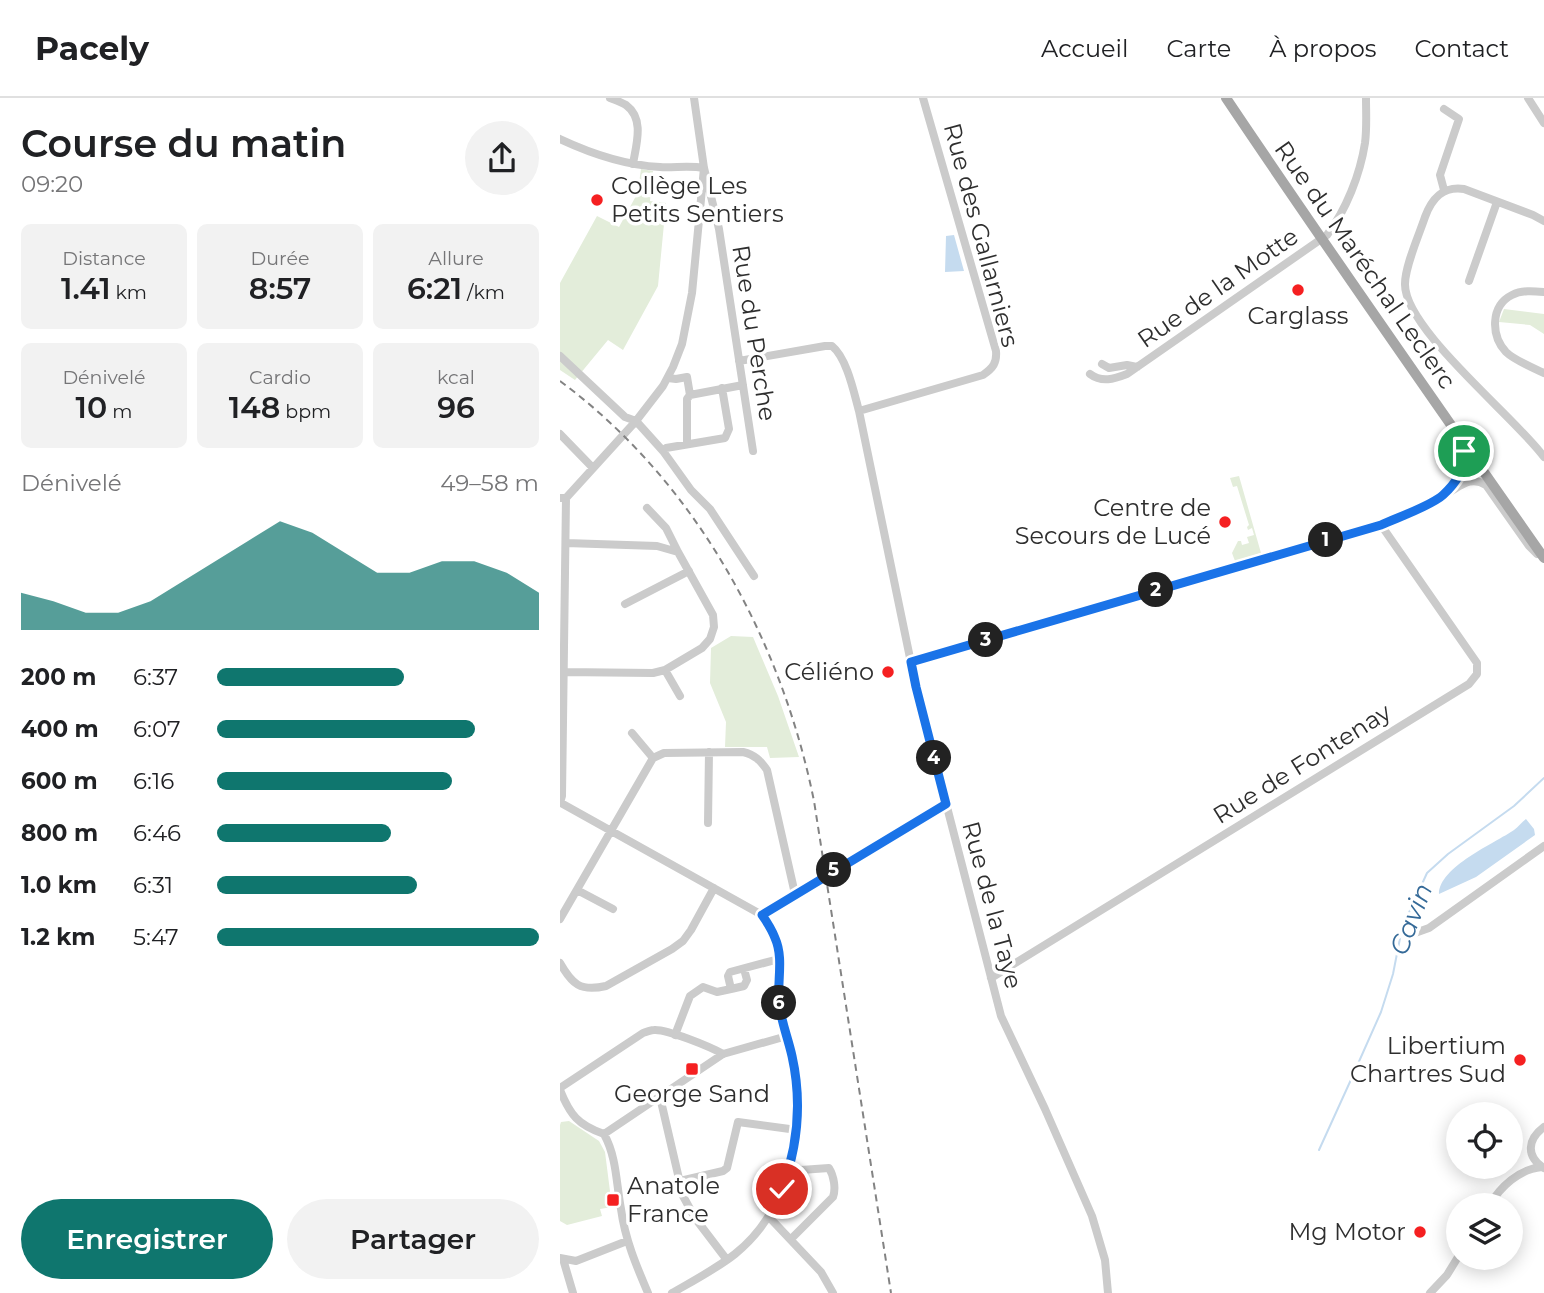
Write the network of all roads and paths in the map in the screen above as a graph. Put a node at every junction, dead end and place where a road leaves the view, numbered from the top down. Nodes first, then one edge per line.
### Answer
1 (610, 98) edge
2 (694, 98) edge
3 (923, 98) edge
4 (1226, 98) edge
5 (1366, 98) edge
6 (1528, 98) edge
7 (1444, 109) dead end
8 (1544, 123) edge
9 (560, 139) edge
10 (633, 164) junction
11 (704, 168) junction
12 (1444, 190) junction
13 (1497, 202) junction
14 (1544, 221) edge
15 (1322, 240) junction
16 (1469, 281) dead end
17 (1544, 292) edge
18 (560, 356) edge
19 (739, 362) junction
20 (1102, 364) dead end
21 (1137, 367) junction
22 (1544, 373) edge
23 (1090, 374) dead end
24 (668, 378) junction
25 (743, 385) junction
26 (722, 388) junction
27 (690, 395) junction
28 (859, 411) junction
29 (636, 421) junction
30 (560, 434) edge
31 (1458, 437) junction
32 (687, 444) junction
33 (663, 451) junction
34 (753, 451) dead end
35 (1544, 457) edge
36 (593, 468) junction
37 (1480, 468) junction
38 (1461, 473) junction
39 (1443, 495) junction
40 (563, 498) edge
41 (646, 508) dead end
42 (1381, 525) junction
43 (566, 543) junction
44 (678, 552) junction
45 (1544, 559) edge
46 (689, 571) junction
47 (754, 576) dead end
48 (625, 604) dead end
49 (911, 662) junction
50 (666, 670) junction
51 (563, 672) junction
52 (680, 696) dead end
53 (632, 733) dead end
54 (709, 752) junction
55 (653, 758) junction
56 (560, 803) edge
57 (946, 804) junction
58 (708, 823) dead end
59 (610, 831) junction
60 (1544, 846) edge
61 (714, 888) junction
62 (577, 890) junction
63 (795, 894) junction
64 (613, 909) dead end
65 (762, 915) junction
66 (560, 919) edge
67 (1415, 933) dead end
68 (779, 959) junction
69 (560, 963) edge
70 (744, 969) junction
71 (991, 978) junction
72 (732, 989) junction
73 (675, 1035) junction
74 (787, 1036) junction
75 (723, 1054) junction
76 (560, 1089) edge
77 (660, 1097) junction
78 (564, 1113) edge
79 (1544, 1126) edge
80 (797, 1130) junction
81 (604, 1134) junction
82 (1531, 1153) junction
83 (790, 1168) junction
84 (1543, 1168) edge
85 (1524, 1171) junction
86 (680, 1181) junction
87 (1498, 1193) edge
88 (769, 1217) junction
89 (791, 1238) junction
90 (627, 1241) junction
91 (562, 1259) edge
92 (727, 1260) junction
93 (1450, 1270) edge
94 (573, 1293) edge
95 (648, 1293) edge
96 (671, 1293) edge
97 (832, 1293) edge
98 (1108, 1293) edge
99 (1430, 1293) edge

1 - 10 street
2 - 11 street, Rue du Perche
3 - 28 street, Rue des Gallarniers
4 - 15 main road, Rue du Maréchal Leclerc
5 - 15 street
6 - 8 street
7 - 12 street
9 - 10 street
10 - 11 street
11 - 19 street, Rue du Perche
11 - 24 street
12 - 13 street
12 - 35 street
13 - 14 street
13 - 16 street
15 - 21 street, Rue de la Motte
15 - 31 main road, Rue du Maréchal Leclerc
17 - 22 street
18 - 29 street
19 - 25 street, Rue du Perche
19 - 28 street, Rue de la Taye
20 - 21 street, Rue de la Motte
21 - 23 street, Rue de la Motte
24 - 27 street
24 - 29 street
25 - 26 street
25 - 34 street, Rue du Perche
26 - 27 street
26 - 32 street
27 - 32 street
28 - 49 street, Rue de la Taye
29 - 33 street
29 - 36 street
30 - 36 street
31 - 37 main road, Rue du Maréchal Leclerc
31 - 38 street
32 - 33 street
33 - 47 street
36 - 40 street
37 - 38 street
37 - 45 main road, Rue du Maréchal Leclerc
38 - 39 street
39 - 42 street
39 - 45 street
40 - 43 street
41 - 44 street
42 - 49 street
42 - 71 street, Rue de Fontenay
43 - 44 street
43 - 51 street
44 - 46 street
46 - 48 street
46 - 50 street
49 - 57 street, Rue de la Taye
50 - 51 street
50 - 52 street
51 - 56 street
53 - 55 street
54 - 55 street
54 - 58 street
54 - 63 street
55 - 59 street
56 - 59 street
57 - 63 street
57 - 71 street, Rue de la Taye
59 - 61 street
59 - 62 street
60 - 67 street
61 - 65 street
61 - 69 street
62 - 64 street
62 - 66 street
63 - 65 street
65 - 68 street
68 - 70 street
68 - 74 street
70 - 72 street
70 - 72 street
71 - 98 street, Rue de la Taye
72 - 73 street
73 - 75 street
73 - 76 street
74 - 75 street
74 - 80 street
75 - 77 street
76 - 78 street
77 - 81 street
77 - 86 street
78 - 81 street
79 - 82 street
80 - 83 street
80 - 86 street
81 - 90 street
82 - 84 street
82 - 85 street
83 - 88 street
83 - 89 street
84 - 85 street
85 - 87 street
86 - 92 street
88 - 89 street
88 - 92 street
89 - 97 street
90 - 91 street
90 - 95 street
91 - 94 street
92 - 96 street
93 - 99 street

